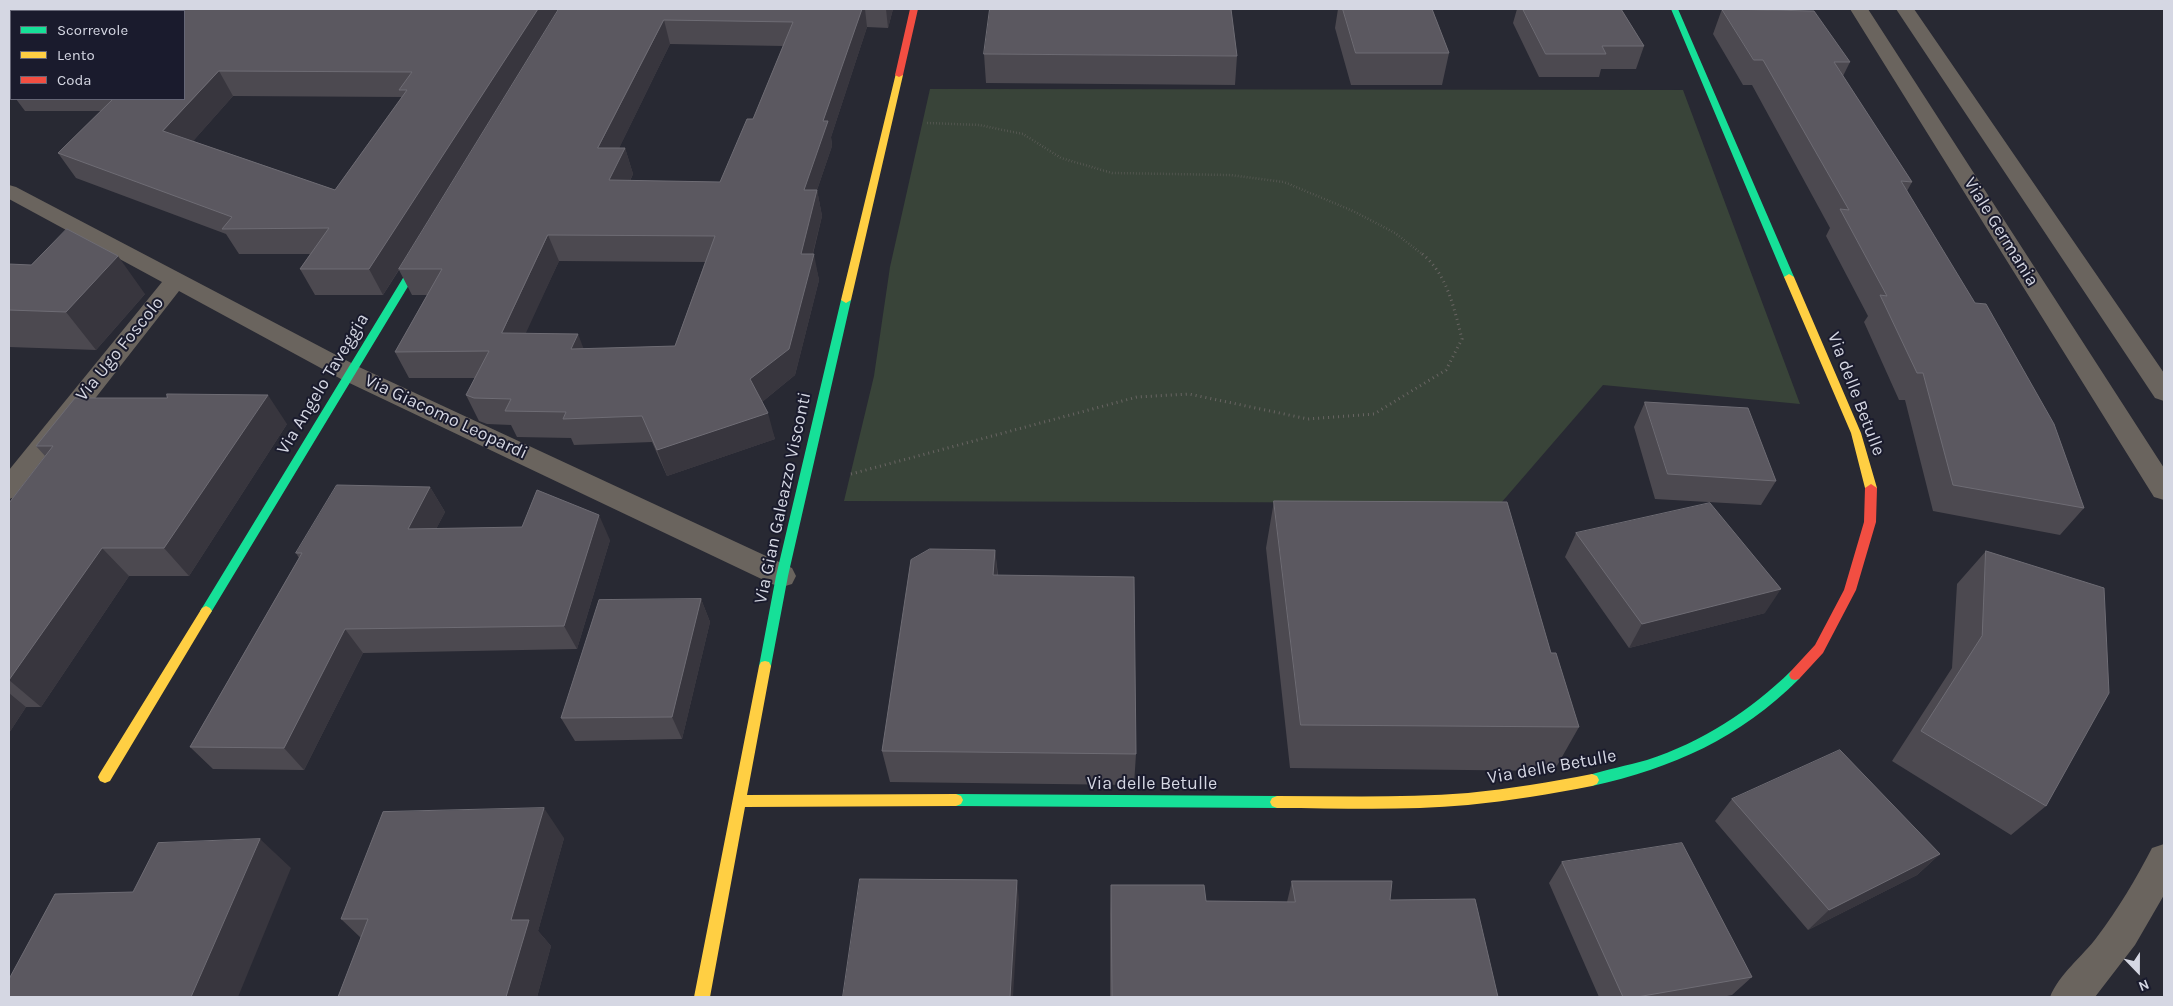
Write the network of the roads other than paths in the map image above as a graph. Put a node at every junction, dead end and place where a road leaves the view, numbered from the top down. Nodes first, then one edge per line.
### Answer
1 (914, 9) edge
2 (1674, 9) edge
3 (1859, 9) edge
4 (1905, 9) edge
5 (9, 191) edge
6 (433, 237) edge
7 (176, 280) junction
8 (350, 373) junction
9 (2164, 392) edge
10 (2154, 457) edge
11 (9, 489) edge
12 (2164, 490) edge
13 (782, 576) junction
14 (105, 777) dead end
15 (741, 801) junction
16 (2164, 860) edge
17 (702, 997) edge
18 (2069, 997) edge

1 - 13 street, Via Gian Galeazzo Visconti
2 - 15 street, Via delle Betulle
3 - 10 street, Viale Germania
4 - 9 street
5 - 7 street, Via Giacomo Leopardi
6 - 8 street, Via Angelo Taveggia
7 - 8 street, Via Giacomo Leopardi
7 - 11 street, Via Ugo Foscolo
8 - 13 street, Via Giacomo Leopardi
8 - 14 street, Via Angelo Taveggia
10 - 12 street, Viale Germania
13 - 15 street, Via Gian Galeazzo Visconti
15 - 17 street, Via Gian Galeazzo Visconti
16 - 18 street

